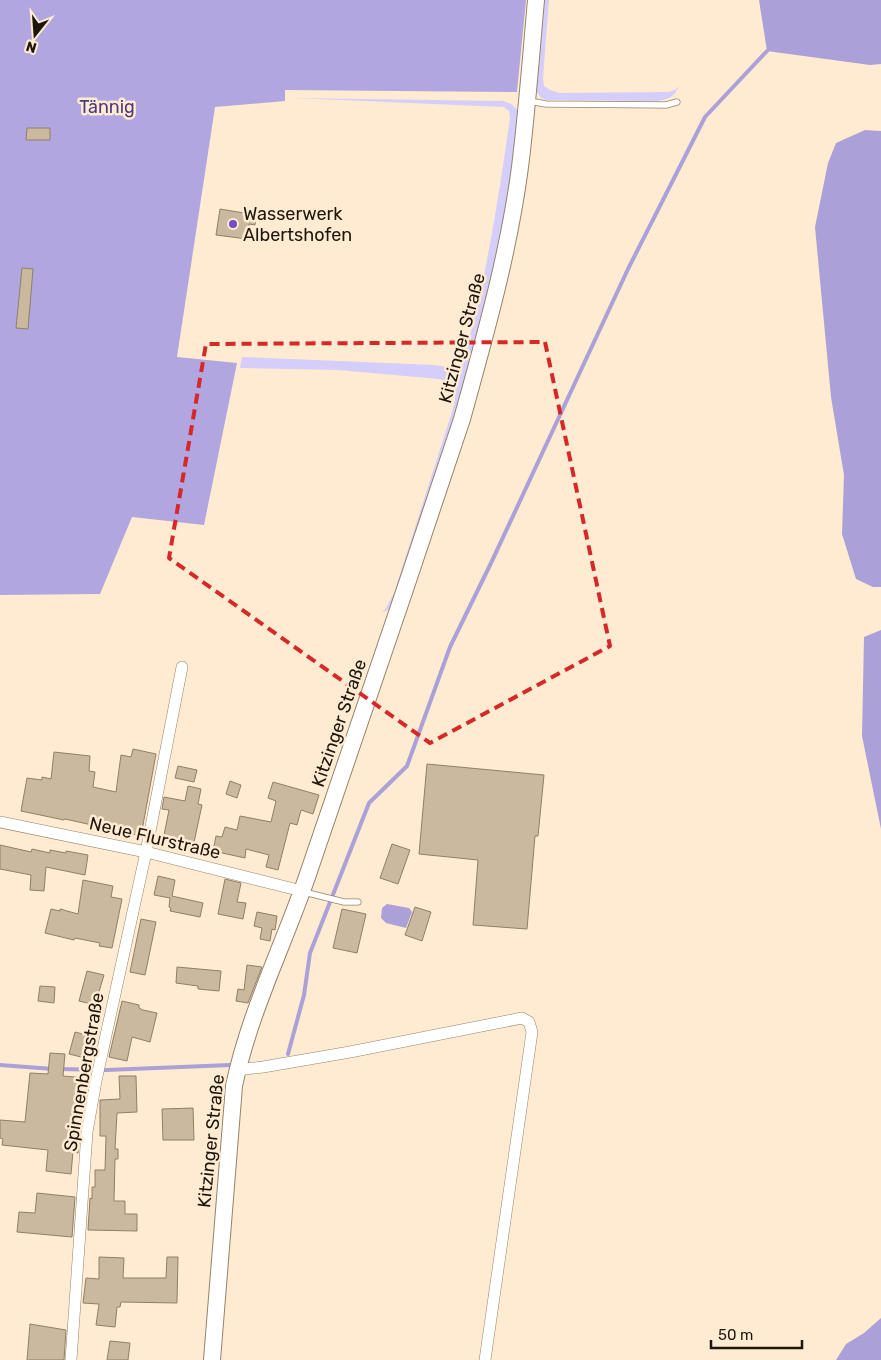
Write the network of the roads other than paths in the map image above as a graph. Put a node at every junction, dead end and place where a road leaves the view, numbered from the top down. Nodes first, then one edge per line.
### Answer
1 (536, 0) edge
2 (527, 100) junction
3 (677, 102) dead end
4 (182, 667) dead end
5 (0, 822) edge
6 (146, 852) junction
7 (309, 893) junction
8 (358, 902) dead end
9 (237, 1070) junction
10 (71, 1360) edge
11 (212, 1360) edge
12 (485, 1360) edge

1 - 2 street, Kitzinger Straße
2 - 3 lane
2 - 7 street, Kitzinger Straße
4 - 6 street, Spinnenbergstraße
5 - 6 street, Neue Flurstraße
6 - 7 street, Neue Flurstraße
6 - 10 street, Spinnenbergstraße
7 - 8 lane
7 - 9 street, Kitzinger Straße
9 - 11 street, Kitzinger Straße
9 - 12 street

